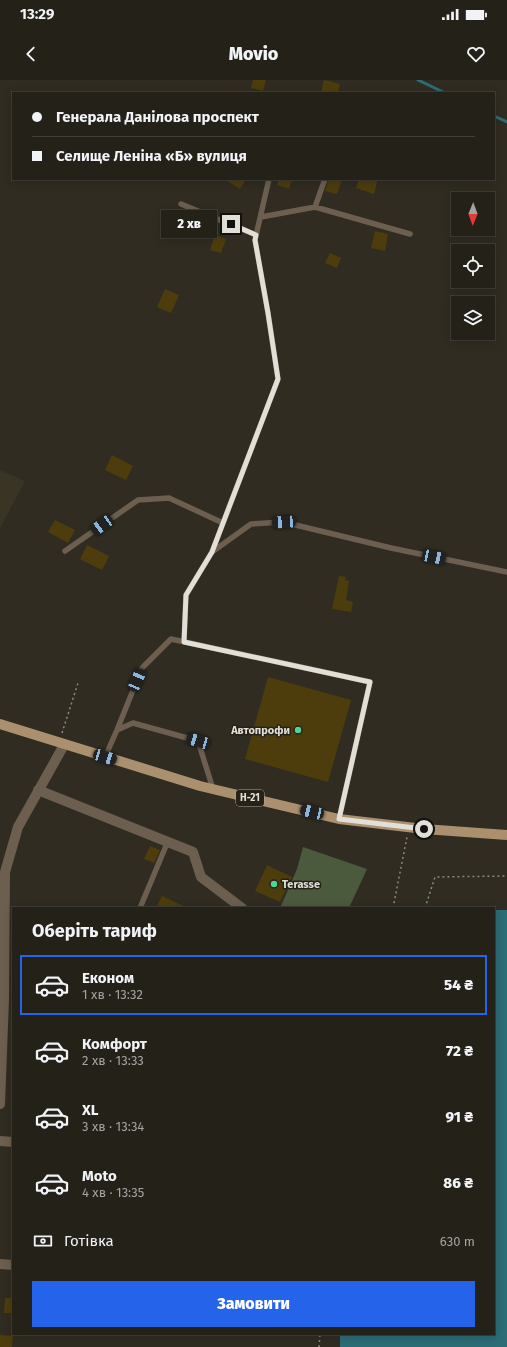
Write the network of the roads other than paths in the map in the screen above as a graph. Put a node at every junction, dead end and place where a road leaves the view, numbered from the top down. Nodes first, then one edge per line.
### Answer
1 (270, 180) edge
2 (325, 180) edge
3 (181, 204) dead end
4 (314, 207) junction
5 (261, 217) junction
6 (410, 234) dead end
7 (256, 237) junction
8 (223, 523) junction
9 (65, 551) dead end
10 (212, 552) junction
11 (507, 572) edge
12 (184, 642) junction
13 (0, 724) edge
14 (117, 730) junction
15 (61, 744) junction
16 (105, 757) junction
17 (38, 790) junction
18 (213, 790) junction
19 (339, 819) junction
20 (507, 835) edge
21 (168, 841) junction
22 (140, 907) edge
23 (241, 907) edge
24 (2, 999) edge
25 (0, 1104) edge
26 (0, 1141) edge
27 (12, 1142) edge
28 (0, 1264) edge
29 (12, 1265) edge

1 - 5 lane
2 - 4 lane
3 - 7 lane
4 - 5 lane
4 - 6 lane
5 - 7 lane
7 - 8 lane
8 - 9 lane
8 - 10 lane
10 - 11 lane
10 - 12 lane
12 - 14 lane
12 - 19 lane
13 - 15 main road, Н-21
14 - 16 lane
14 - 18 lane
15 - 16 main road, Н-21
15 - 17 street
16 - 18 main road, Н-21
17 - 21 street
17 - 24 street
18 - 19 main road, Н-21
19 - 20 main road, Н-21
21 - 22 lane
21 - 23 street
24 - 25 street
26 - 27 street
28 - 29 street

